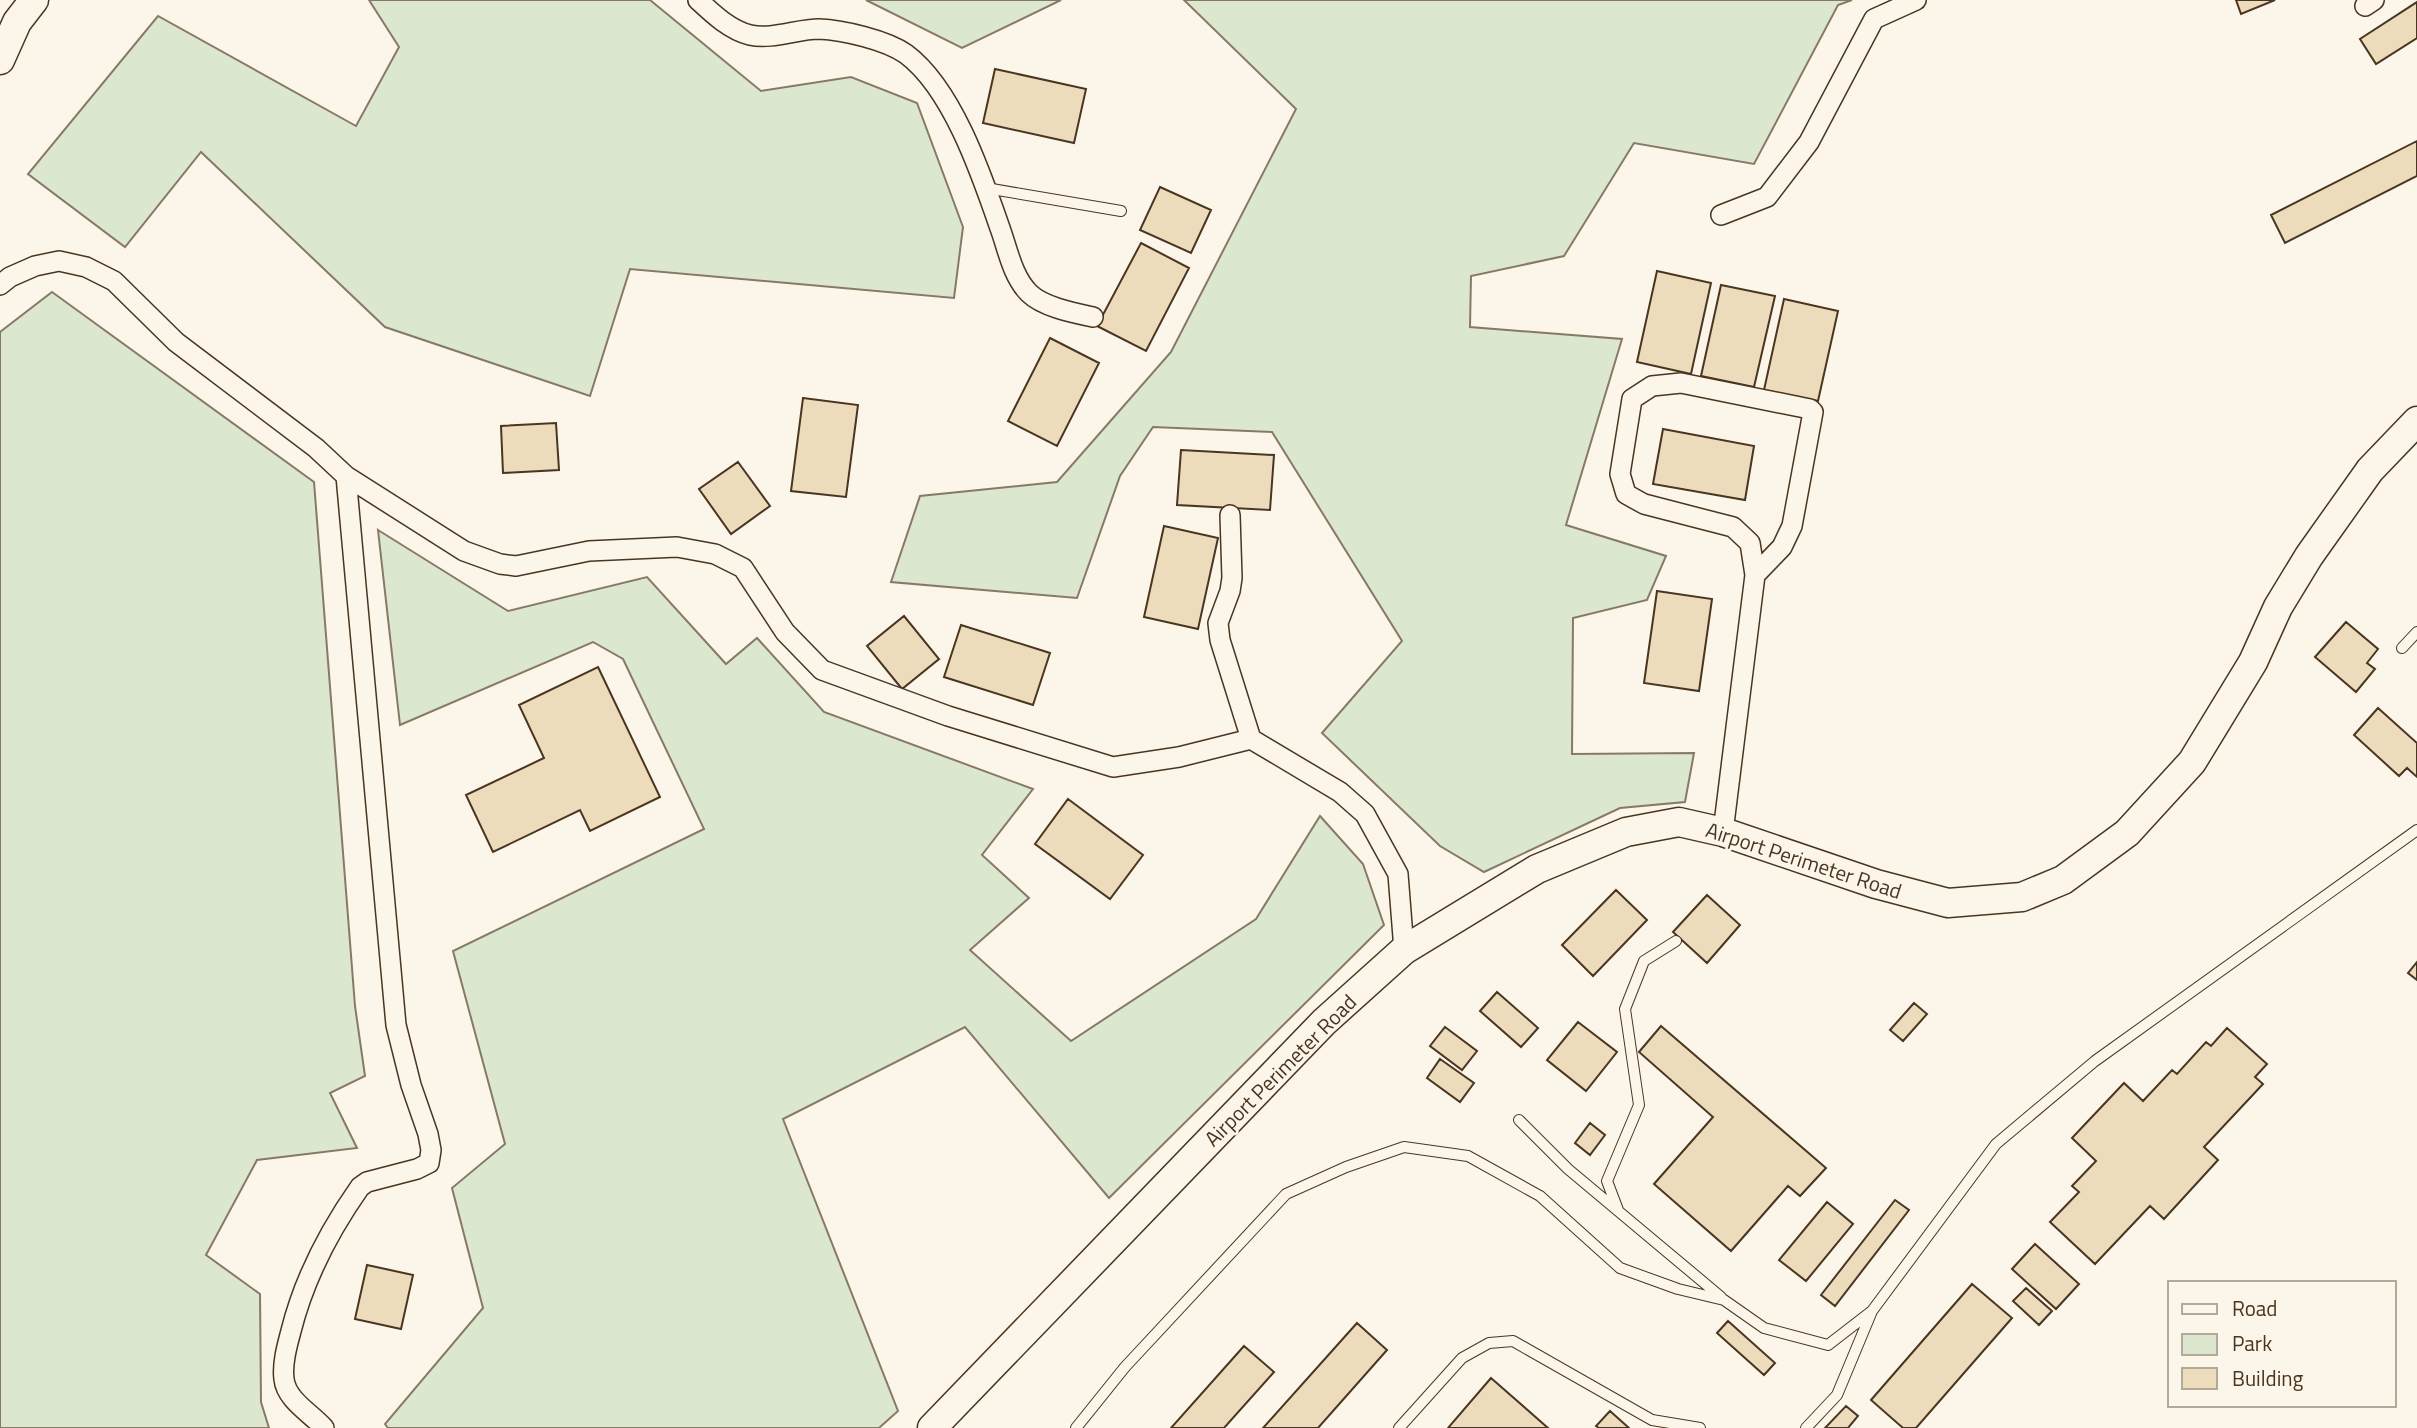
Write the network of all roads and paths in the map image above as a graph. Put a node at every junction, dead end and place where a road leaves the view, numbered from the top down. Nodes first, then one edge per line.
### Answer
1 (34, 0) edge
2 (698, 0) edge
3 (1916, 0) edge
4 (0, 60) edge
5 (986, 188) junction
6 (1121, 211) dead end
7 (1721, 215) dead end
8 (0, 285) edge
9 (1093, 317) dead end
10 (2417, 421) edge
11 (346, 476) junction
12 (1230, 515) dead end
13 (1755, 575) junction
14 (2417, 632) edge
15 (2402, 648) dead end
16 (1251, 739) junction
17 (2417, 830) edge
18 (1723, 832) junction
19 (1676, 941) dead end
20 (1404, 950) junction
21 (1519, 1120) dead end
22 (1618, 1210) junction
23 (1724, 1300) junction
24 (1872, 1311) junction
25 (324, 1428) edge
26 (932, 1428) edge
27 (1076, 1428) edge
28 (1399, 1428) edge
29 (1699, 1428) edge
30 (1807, 1428) edge

1 - 4 street
2 - 5 street
3 - 7 street
5 - 6 lane
5 - 9 street
8 - 11 street
10 - 18 street, Airport Perimeter Road
11 - 16 street
11 - 25 street
12 - 16 street
13 - 13 street
13 - 18 street
14 - 15 lane
16 - 20 street
17 - 24 lane
18 - 20 street, Airport Perimeter Road
19 - 22 lane
20 - 26 street, Airport Perimeter Road
21 - 22 lane
22 - 23 lane
23 - 24 lane
23 - 27 lane
24 - 30 lane
28 - 29 lane

